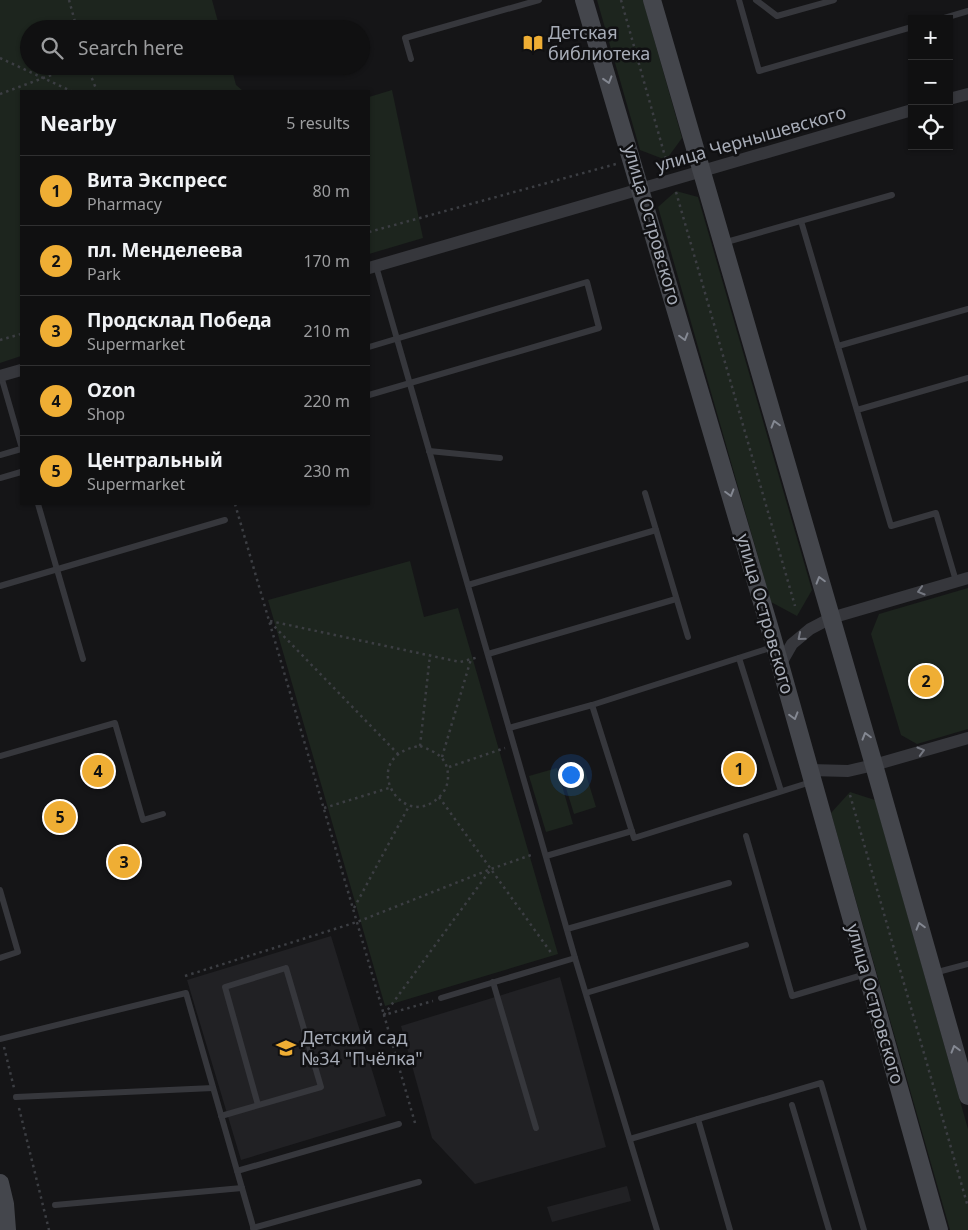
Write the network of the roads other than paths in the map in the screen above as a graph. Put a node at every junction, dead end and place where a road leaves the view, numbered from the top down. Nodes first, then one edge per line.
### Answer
1 (539, 0) edge
2 (584, 0) edge
3 (652, 0) edge
4 (739, 0) edge
5 (756, 0) edge
6 (834, 0) edge
7 (968, 11) edge
8 (953, 15) edge
9 (908, 28) edge
10 (411, 59) dead end
11 (968, 94) edge
12 (953, 98) edge
13 (908, 111) edge
14 (701, 171) junction
15 (641, 188) junction
16 (892, 195) dead end
17 (800, 221) junction
18 (722, 243) junction
19 (372, 267) edge
20 (968, 309) edge
21 (397, 339) junction
22 (838, 346) junction
23 (370, 347) edge
24 (20, 370) edge
25 (1, 376) edge
26 (968, 378) edge
27 (410, 384) junction
28 (370, 396) edge
29 (857, 410) junction
30 (20, 442) edge
31 (20, 449) edge
32 (429, 452) junction
33 (0, 455) edge
34 (500, 458) dead end
35 (20, 472) edge
36 (0, 478) edge
37 (645, 493) dead end
38 (38, 505) edge
39 (225, 520) dead end
40 (656, 530) junction
41 (57, 569) junction
42 (962, 579) edge
43 (468, 585) junction
44 (0, 586) edge
45 (676, 599) junction
46 (831, 618) junction
47 (688, 637) dead end
48 (775, 647) junction
49 (488, 654) junction
50 (739, 658) junction
51 (83, 659) dead end
52 (780, 666) junction
53 (592, 705) junction
54 (509, 728) junction
55 (968, 738) edge
56 (0, 756) edge
57 (874, 765) junction
58 (811, 776) junction
59 (781, 791) junction
60 (163, 814) dead end
61 (632, 831) junction
62 (746, 836) dead end
63 (545, 853) junction
64 (730, 883) dead end
65 (0, 890) edge
66 (567, 929) junction
67 (746, 945) dead end
68 (0, 958) edge
69 (575, 958) junction
70 (968, 964) edge
71 (933, 973) junction
72 (867, 974) junction
73 (494, 982) junction
74 (586, 993) junction
75 (441, 998) road end
76 (1, 1039) edge
77 (213, 1088) junction
78 (968, 1096) edge
79 (16, 1097) road end
80 (258, 1105) junction
81 (792, 1105) dead end
82 (221, 1116) junction
83 (698, 1119) junction
84 (399, 1124) dead end
85 (536, 1128) dead end
86 (630, 1139) junction
87 (237, 1171) junction
88 (419, 1182) dead end
89 (0, 1183) edge
90 (242, 1188) junction
91 (55, 1205) dead end
92 (254, 1229) edge
93 (7, 1230) edge
94 (657, 1230) edge
95 (730, 1230) edge
96 (829, 1230) edge
97 (864, 1230) edge
98 (939, 1230) edge

1 - 10 lane
2 -> 15 main road, улица Островского
3 - 14 main road
4 - 9 lane
5 - 6 lane
7 - 8 lane
11 - 12 street
13 - 14 street, улица Чернышевского
14 - 15 street, улица Чернышевского
14 - 18 main road
15 - 19 street, улица Чернышевского
15 -> 48 main road, улица Островского
16 - 17 lane
17 - 18 lane
17 - 22 lane
46 -> 18 main road
19 - 21 lane
20 - 22 lane
21 - 23 lane
21 - 27 lane
21 - 27 lane
22 - 29 lane
24 - 25 street
25 - 30 lane
26 - 29 lane
27 - 28 lane
27 - 32 lane
29 - 42 lane
31 - 33 lane
32 - 34 lane
32 - 43 lane
35 - 36 lane
37 - 40 lane
38 - 41 lane
39 - 41 lane
40 - 43 lane
40 - 45 lane
41 - 44 lane
41 - 51 lane
42 -> 46 street
43 - 49 lane
45 - 47 lane
45 - 49 lane
46 -> 52 street
57 -> 46 main road
48 - 50 lane
48 - 52 main road, улица Островского
49 - 54 lane
50 - 53 lane
50 - 59 lane
52 -> 58 main road, улица Островского
53 - 54 lane
53 - 61 lane
54 - 63 lane
57 -> 55 street
56 - 60 lane
57 - 58 street
71 -> 57 main road
58 - 59 lane
58 - 72 main road, улица Островского
59 - 61 lane
61 - 63 lane
62 - 72 lane
63 - 66 lane
64 - 66 lane
65 - 68 lane
66 - 69 lane
67 - 74 lane
69 - 73 lane
69 - 74 lane
70 - 71 lane
78 -> 71 main road
72 - 98 main road, улица Островского
73 - 75 lane
73 - 85 lane
74 - 86 lane
76 - 77 lane
77 - 79 lane
77 - 82 lane
80 - 80 lane
80 - 82 lane
81 - 96 lane
82 - 87 lane
83 - 86 lane
83 - 95 lane
83 - 97 lane
84 - 87 lane
86 - 94 lane
87 - 90 lane
88 - 92 lane
89 - 93 main road
90 - 91 lane
90 - 92 lane

